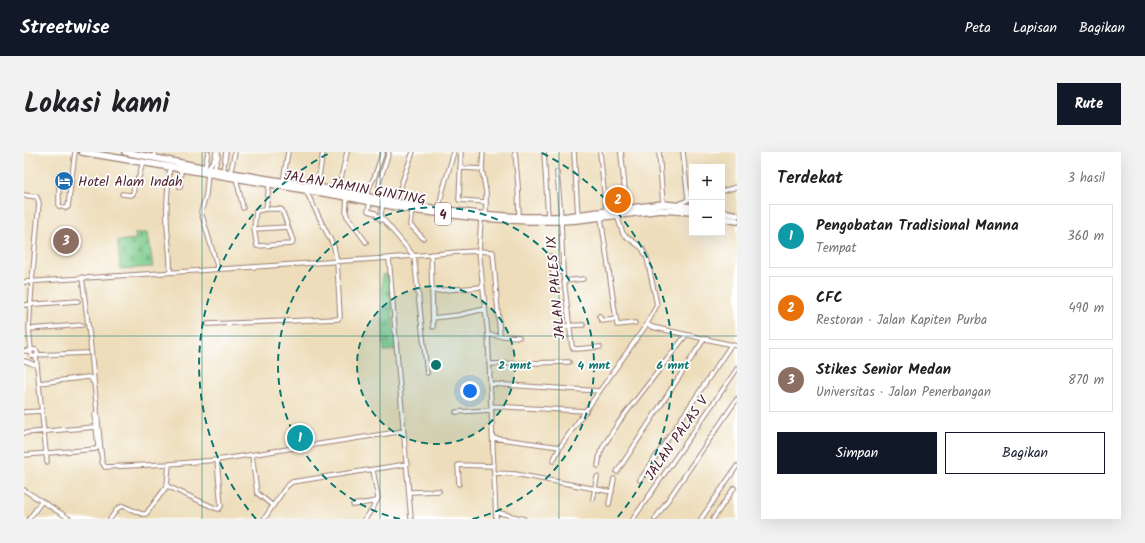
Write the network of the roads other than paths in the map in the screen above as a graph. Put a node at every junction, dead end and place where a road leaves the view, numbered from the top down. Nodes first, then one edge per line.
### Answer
1 (75, 152) edge
2 (82, 152) edge
3 (129, 152) edge
4 (158, 152) edge
5 (208, 152) edge
6 (217, 152) edge
7 (288, 152) edge
8 (322, 152) edge
9 (347, 152) edge
10 (413, 152) edge
11 (454, 152) edge
12 (461, 152) edge
13 (483, 152) edge
14 (515, 152) edge
15 (544, 152) edge
16 (574, 152) edge
17 (600, 152) edge
18 (621, 152) edge
19 (659, 152) edge
20 (683, 152) edge
21 (226, 153) edge
22 (383, 153) edge
23 (388, 153) edge
24 (145, 154) edge
25 (234, 154) edge
26 (155, 156) edge
27 (142, 162) junction
28 (380, 164) junction
29 (384, 165) junction
30 (170, 167) junction
31 (460, 168) junction
32 (181, 169) junction
33 (207, 169) junction
34 (214, 169) junction
35 (482, 169) junction
36 (557, 172) dead end
37 (223, 174) junction
38 (71, 176) junction
39 (232, 176) junction
40 (374, 178) junction
41 (380, 180) junction
42 (283, 181) junction
43 (269, 185) junction
44 (180, 187) dead end
45 (737, 187) edge
46 (317, 190) junction
47 (725, 190) edge
48 (306, 191) junction
49 (338, 191) junction
50 (689, 192) edge
51 (122, 194) dead end
52 (24, 195) edge
53 (366, 196) junction
54 (347, 197) junction
55 (377, 198) junction
56 (689, 199) edge
57 (370, 202) junction
58 (397, 202) junction
59 (486, 202) junction
60 (382, 204) junction
61 (663, 204) junction
62 (678, 204) junction
63 (689, 206) edge
64 (243, 208) dead end
65 (266, 209) junction
66 (439, 209) junction
67 (412, 210) junction
68 (627, 211) junction
69 (689, 211) edge
70 (606, 212) junction
71 (725, 213) edge
72 (486, 215) junction
73 (618, 215) junction
74 (737, 215) edge
75 (578, 216) junction
76 (480, 217) junction
77 (519, 217) junction
78 (548, 217) junction
79 (601, 218) junction
80 (561, 219) junction
81 (725, 219) edge
82 (737, 221) edge
83 (287, 227) junction
84 (254, 228) junction
85 (423, 238) dead end
86 (366, 242) dead end
87 (479, 251) junction
88 (431, 254) junction
89 (413, 256) junction
90 (550, 256) dead end
91 (389, 258) junction
92 (337, 262) junction
93 (218, 269) junction
94 (170, 272) junction
95 (563, 272) junction
96 (553, 273) junction
97 (82, 277) junction
98 (583, 279) dead end
99 (564, 281) junction
100 (24, 282) edge
101 (32, 282) junction
102 (483, 287) junction
103 (432, 291) junction
104 (554, 291) dead end
105 (78, 302) dead end
106 (31, 304) junction
107 (24, 305) edge
108 (485, 309) junction
109 (599, 316) dead end
110 (433, 318) junction
111 (616, 319) junction
112 (635, 323) dead end
113 (208, 324) dead end
114 (647, 324) junction
115 (82, 325) dead end
116 (583, 325) dead end
117 (558, 326) dead end
118 (569, 326) junction
119 (433, 327) dead end
120 (30, 329) junction
121 (488, 335) junction
122 (686, 335) junction
123 (500, 336) junction
124 (519, 337) dead end
125 (704, 339) junction
126 (731, 345) junction
127 (737, 346) edge
128 (600, 347) dead end
129 (24, 351) edge
130 (31, 351) junction
131 (87, 353) dead end
132 (36, 355) junction
133 (24, 361) edge
134 (569, 362) dead end
135 (489, 364) junction
136 (37, 365) junction
137 (737, 369) edge
138 (428, 373) dead end
139 (39, 383) junction
140 (490, 384) junction
141 (600, 391) junction
142 (737, 399) edge
143 (492, 408) junction
144 (42, 410) junction
145 (586, 411) junction
146 (24, 412) edge
147 (456, 412) dead end
148 (96, 427) junction
149 (44, 431) junction
150 (404, 431) junction
151 (24, 433) edge
152 (493, 438) junction
153 (560, 447) junction
154 (46, 454) junction
155 (24, 455) edge
156 (252, 455) junction
157 (217, 460) junction
158 (553, 461) dead end
159 (47, 462) dead end
160 (169, 464) junction
161 (407, 464) junction
162 (494, 466) junction
163 (598, 466) dead end
164 (737, 466) edge
165 (372, 470) junction
166 (617, 472) dead end
167 (495, 473) junction
168 (597, 477) dead end
169 (614, 479) dead end
170 (640, 480) dead end
171 (459, 484) dead end
172 (167, 486) junction
173 (734, 488) dead end
174 (595, 489) junction
175 (24, 490) edge
176 (439, 491) dead end
177 (410, 492) junction
178 (612, 492) junction
179 (593, 499) dead end
180 (42, 501) junction
181 (377, 501) junction
182 (609, 504) dead end
183 (353, 505) dead end
184 (273, 506) junction
185 (496, 512) junction
186 (29, 519) edge
187 (70, 519) edge
188 (110, 519) edge
189 (264, 519) edge
190 (365, 519) edge
191 (411, 519) edge
192 (496, 519) edge
193 (524, 519) edge
194 (633, 519) edge
195 (655, 519) edge
196 (701, 519) edge
197 (713, 519) edge

1 - 38 street
2 - 27 highway, JALAN JAMIN GINTING / 4
3 - 24 highway, JALAN JAMIN GINTING / 4
4 - 26 street
5 - 33 street
6 - 33 street
6 - 34 street
7 - 42 street
8 - 46 street
9 - 49 street
10 - 58 street
11 - 66 street
12 - 31 street
13 - 35 street
14 - 77 street
15 - 78 street
16 - 75 street
17 - 70 street
18 - 68 street
19 - 61 street
20 - 50 street
21 - 25 street
21 - 37 street
22 - 23 street
22 - 28 street
23 - 29 street
24 - 26 highway, JALAN JAMIN GINTING / 4
25 - 39 street
26 - 33 highway, JALAN JAMIN GINTING / 4
27 - 30 highway, JALAN JAMIN GINTING / 4
27 - 51 street
28 - 29 street
28 - 40 street
29 - 41 street
30 - 32 highway, JALAN JAMIN GINTING / 4
30 - 94 street
31 - 35 street
31 - 59 street
32 - 33 highway, JALAN JAMIN GINTING / 4
32 - 44 street
33 - 34 highway, JALAN JAMIN GINTING / 4
33 - 37 highway, JALAN JAMIN GINTING / 4
33 - 93 street
34 - 37 highway, JALAN JAMIN GINTING / 4
35 - 59 street
36 - 80 street, JALAN PALES IX
37 - 39 highway, JALAN JAMIN GINTING / 4
38 - 38 street
39 - 42 highway, JALAN JAMIN GINTING / 4
39 - 43 highway, JALAN JAMIN GINTING / 4
39 - 64 street
40 - 41 street
40 - 53 street
41 - 55 street
42 - 46 highway, JALAN JAMIN GINTING / 4
43 - 48 highway, JALAN JAMIN GINTING / 4
43 - 65 street
45 - 47 street
46 - 48 highway, JALAN JAMIN GINTING / 4
46 - 49 highway, JALAN JAMIN GINTING / 4
46 - 54 highway, JALAN JAMIN GINTING / 4
48 - 92 street
49 - 53 highway, JALAN JAMIN GINTING / 4
52 - 101 street
53 - 55 highway, JALAN JAMIN GINTING / 4
54 - 57 highway, JALAN JAMIN GINTING / 4
54 - 86 street
55 - 58 highway, JALAN JAMIN GINTING / 4
56 - 62 street
57 - 60 highway, JALAN JAMIN GINTING / 4
57 - 89 street
58 - 66 highway, JALAN JAMIN GINTING / 4
59 - 72 street
60 - 67 highway, JALAN JAMIN GINTING / 4
60 - 89 street
61 - 62 highway, JALAN JAMIN GINTING / 4
61 - 68 highway, JALAN JAMIN GINTING / 4
62 - 63 highway, JALAN JAMIN GINTING / 4
65 - 83 street
65 - 84 street
66 - 76 highway, JALAN JAMIN GINTING / 4
67 - 76 highway, JALAN JAMIN GINTING / 4
67 - 85 street
68 - 69 highway, JALAN JAMIN GINTING / 4
68 - 70 highway, JALAN JAMIN GINTING / 4
68 - 73 highway, JALAN JAMIN GINTING / 4
70 - 75 highway, JALAN JAMIN GINTING / 4
71 - 74 highway
72 - 76 highway, JALAN JAMIN GINTING / 4
72 - 77 highway, JALAN JAMIN GINTING / 4
73 - 79 highway, JALAN JAMIN GINTING / 4
73 - 114 street
75 - 80 highway, JALAN JAMIN GINTING / 4
76 - 80 highway, JALAN JAMIN GINTING / 4
76 - 87 street
77 - 78 highway, JALAN JAMIN GINTING / 4
78 - 80 highway, JALAN JAMIN GINTING / 4
79 - 80 highway, JALAN JAMIN GINTING / 4
79 - 111 street
80 - 95 street, JALAN PALES IX
81 - 82 highway
83 - 84 street
83 - 84 street
87 - 88 street
87 - 102 street
87 - 123 street
88 - 89 street
88 - 103 street
89 - 91 street
89 - 138 street
90 - 96 street
91 - 92 street
91 - 150 street
92 - 93 street
92 - 113 street
93 - 94 street
94 - 97 street
95 - 96 street
95 - 99 street, JALAN PALES IX
96 - 104 street
97 - 101 street
97 - 160 street
98 - 99 street
99 - 118 street, JALAN PALES IX
100 - 101 street
101 - 106 street
102 - 103 street
102 - 108 street
103 - 110 street
105 - 106 street
106 - 107 street
106 - 120 street
108 - 110 street
108 - 121 street
109 - 111 street
110 - 119 street
111 - 112 street
114 - 122 street
114 - 141 street
115 - 120 street
116 - 118 street
117 - 118 street
118 - 128 street, JALAN PALES IX
120 - 130 street
121 - 123 street
121 - 135 street
122 - 125 street
122 - 163 street
123 - 124 street
125 - 126 street
125 - 166 street
126 - 127 street
126 - 170 street
129 - 130 street
130 - 132 street
131 - 132 street
132 - 136 street
133 - 136 street
134 - 135 street
135 - 140 street
136 - 139 street
137 - 194 street, JALAN PALAS V
139 - 144 street
139 - 148 street
140 - 141 street
140 - 143 street
141 - 145 street
142 - 195 street
143 - 145 street
143 - 147 street
143 - 152 street
144 - 146 street
144 - 149 street
145 - 153 street
148 - 149 street
148 - 154 street
149 - 151 street
149 - 154 street
150 - 156 street
150 - 161 street
152 - 153 street
152 - 162 street
153 - 158 street
154 - 155 street
154 - 159 street
156 - 157 street
156 - 184 street
157 - 160 street
157 - 172 street
160 - 172 street
161 - 165 street
161 - 177 street
162 - 167 street
162 - 171 street
164 - 196 street
165 - 181 street
165 - 184 street
167 - 174 street
167 - 185 street
168 - 174 street
169 - 178 street
172 - 188 street
173 - 197 street
174 - 178 street
174 - 179 street
175 - 180 street
176 - 177 street
177 - 191 street
178 - 182 street
180 - 186 street
180 - 187 street
181 - 183 street
181 - 190 street
184 - 189 street
185 - 192 street
185 - 193 street

